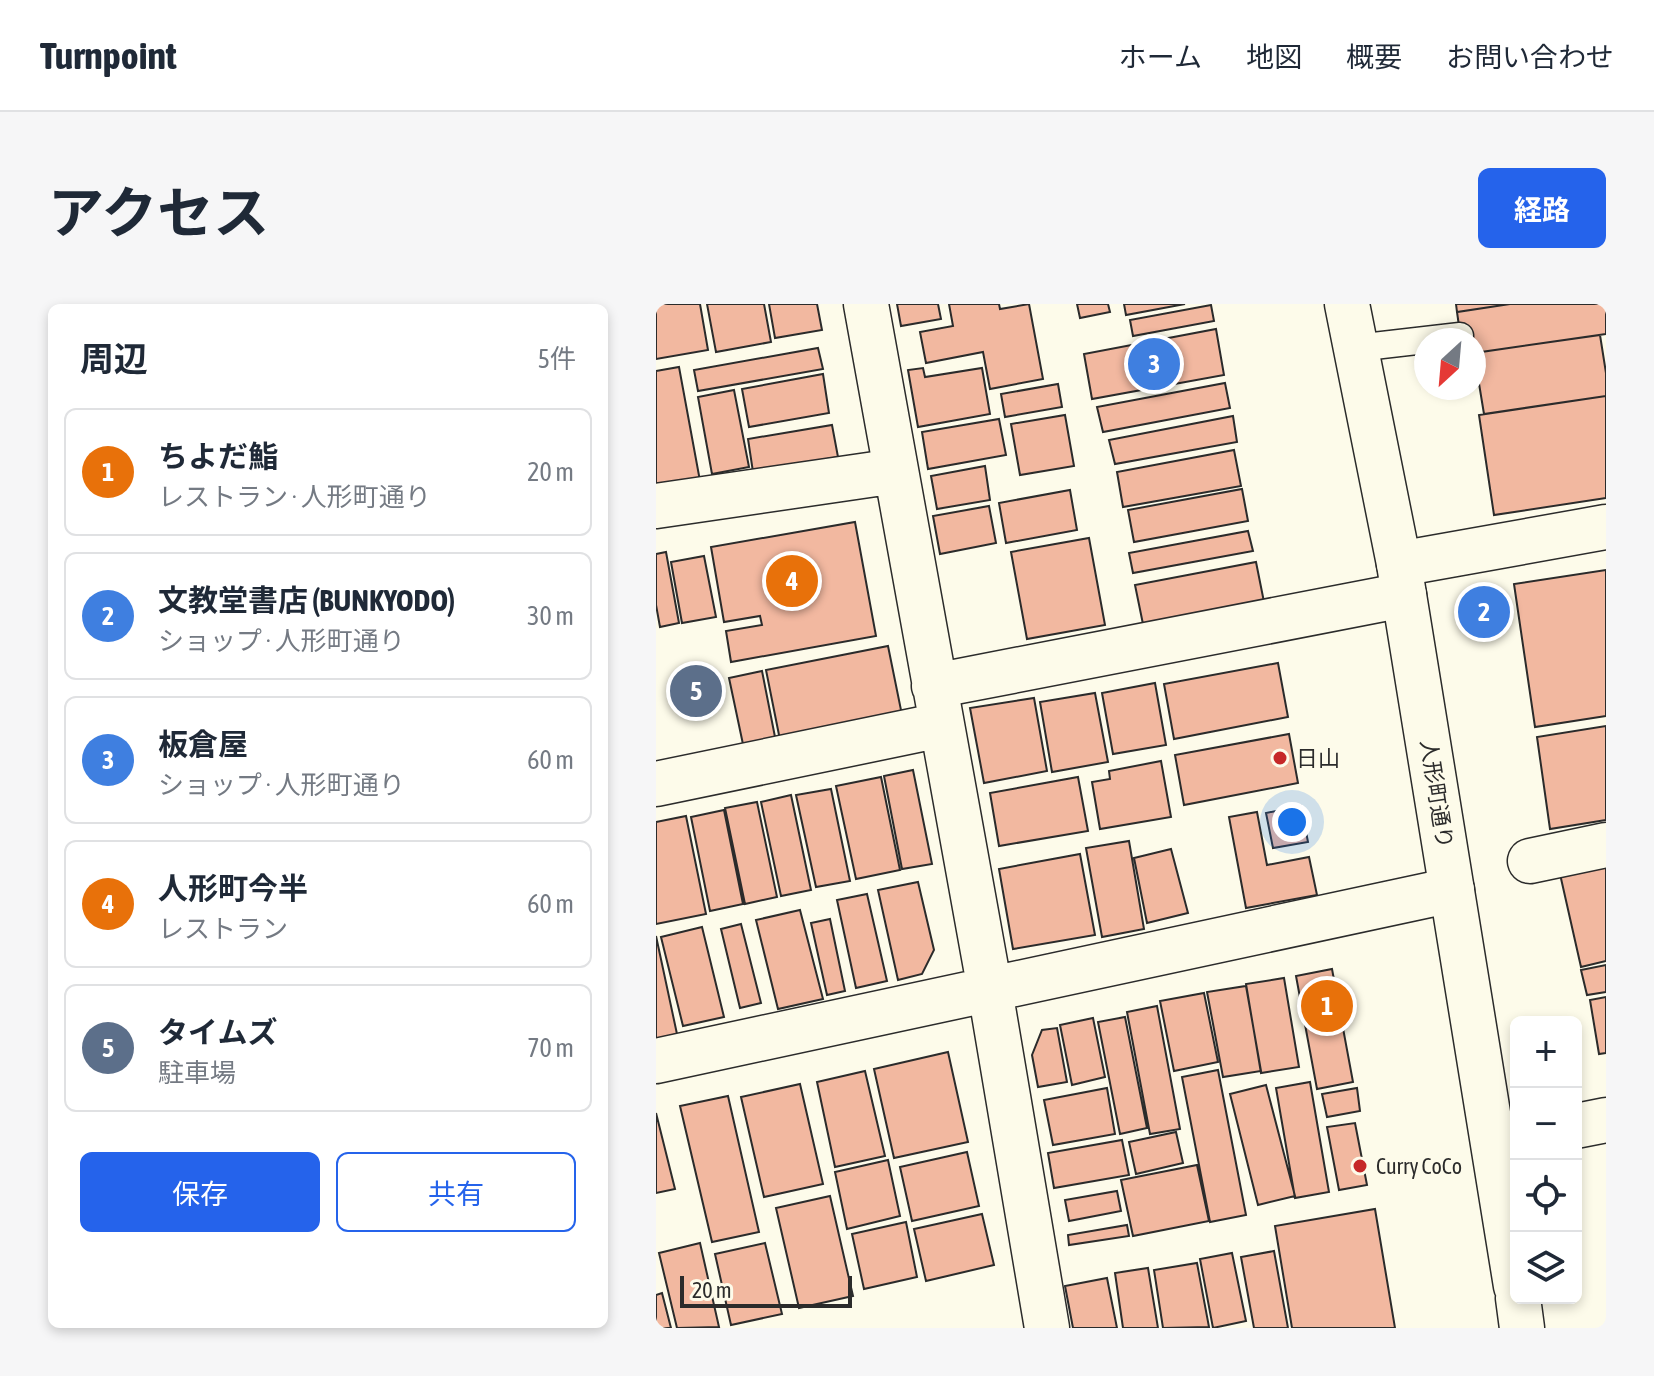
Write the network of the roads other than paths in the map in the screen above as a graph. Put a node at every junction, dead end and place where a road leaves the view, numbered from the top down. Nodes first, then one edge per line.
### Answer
1 (866, 304) edge
2 (1347, 304) edge
3 (1414, 341) edge
4 (1356, 348) junction
5 (896, 471) junction
6 (656, 506) edge
7 (1606, 527) edge
8 (1402, 580) junction
9 (938, 706) junction
10 (656, 784) edge
11 (1606, 845) edge
12 (1530, 861) dead end
13 (1452, 890) junction
14 (990, 990) junction
15 (656, 1061) edge
16 (1606, 1120) edge
17 (1582, 1125) edge
18 (1504, 1133) edge
19 (1512, 1232) edge
20 (1519, 1304) edge
21 (1047, 1328) edge
22 (1522, 1328) edge

1 - 5 street
2 - 4 street, 人形町通り
3 - 4 lane
4 - 8 street, 人形町通り
5 - 6 street
5 - 9 street
7 - 8 street
8 - 9 street
8 - 13 street, 人形町通り
9 - 10 street
9 - 14 street
11 - 12 street
13 - 14 street
13 - 18 street, 人形町通り
14 - 15 street
14 - 21 street
16 - 17 street
18 - 19 street, 人形町通り
20 - 22 street

